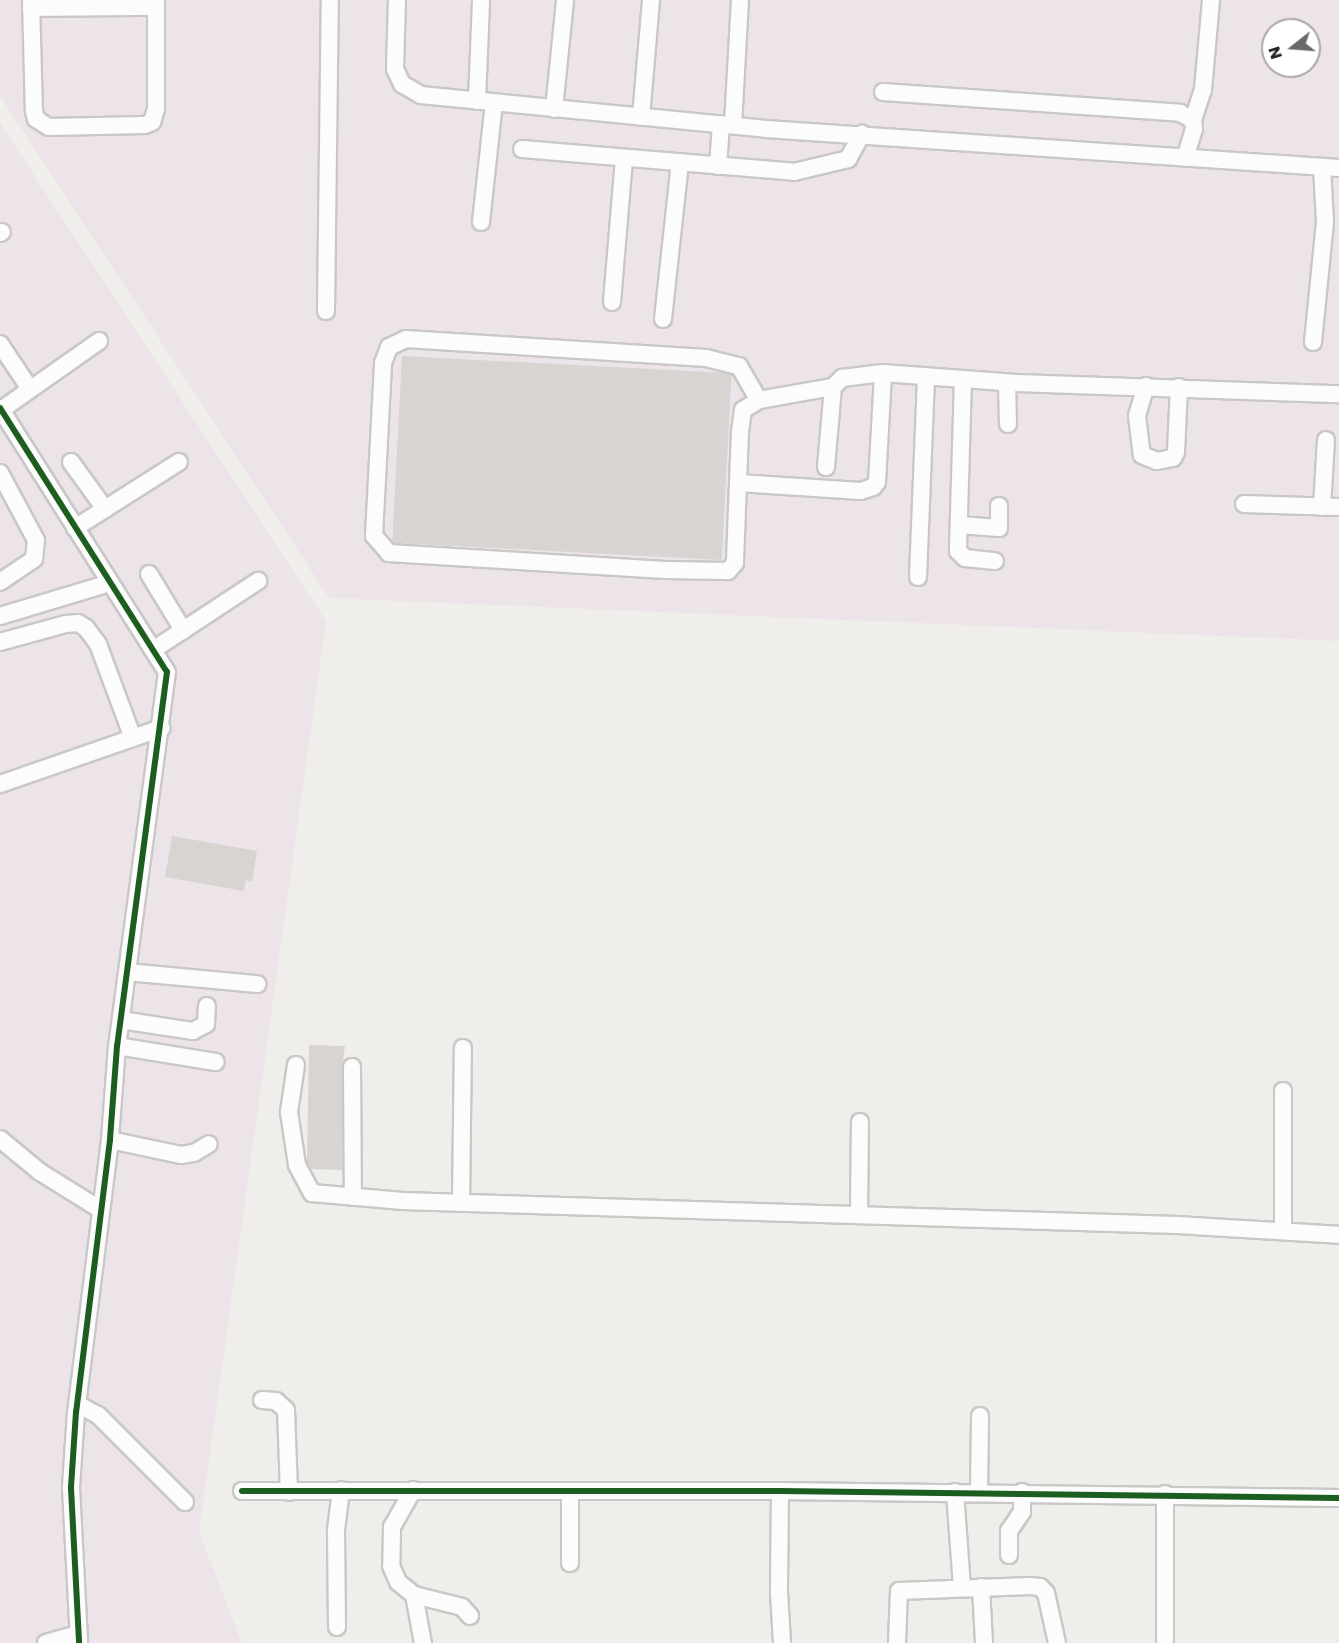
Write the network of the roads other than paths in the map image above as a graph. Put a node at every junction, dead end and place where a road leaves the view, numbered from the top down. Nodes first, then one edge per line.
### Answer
1 (330, 0) edge
2 (396, 0) edge
3 (481, 0) edge
4 (565, 0) edge
5 (651, 0) edge
6 (740, 0) edge
7 (1211, 0) edge
8 (31, 4) edge
9 (156, 4) edge
10 (883, 92) dead end
11 (477, 101) junction
12 (494, 103) junction
13 (554, 109) junction
14 (641, 117) junction
15 (1193, 120) junction
16 (727, 125) junction
17 (862, 134) junction
18 (522, 149) dead end
19 (624, 158) junction
20 (1185, 158) junction
21 (680, 163) junction
22 (718, 166) junction
23 (1322, 166) junction
24 (1339, 168) edge
25 (1331, 205) edge
26 (481, 222) dead end
27 (612, 302) dead end
28 (326, 311) dead end
29 (663, 319) dead end
30 (99, 341) dead end
31 (1312, 342) dead end
32 (0, 344) edge
33 (883, 373) junction
34 (926, 376) junction
35 (963, 379) junction
36 (1007, 383) junction
37 (1146, 386) junction
38 (833, 387) junction
39 (1179, 387) junction
40 (30, 389) junction
41 (1339, 394) edge
42 (759, 400) junction
43 (0, 409) edge
44 (1008, 424) dead end
45 (1326, 440) dead end
46 (71, 462) dead end
47 (179, 462) dead end
48 (826, 467) dead end
49 (0, 473) edge
50 (738, 483) junction
51 (1244, 504) dead end
52 (999, 506) dead end
53 (1331, 507) edge
54 (105, 509) junction
55 (959, 525) junction
56 (75, 528) junction
57 (995, 561) dead end
58 (149, 574) dead end
59 (918, 577) dead end
60 (258, 581) dead end
61 (0, 582) edge
62 (110, 584) junction
63 (0, 616) edge
64 (183, 630) junction
65 (0, 642) edge
66 (153, 650) junction
67 (162, 728) junction
68 (133, 738) junction
69 (0, 784) edge
70 (127, 972) junction
71 (257, 984) dead end
72 (207, 1006) dead end
73 (120, 1020) junction
74 (117, 1046) junction
75 (463, 1048) dead end
76 (216, 1062) dead end
77 (296, 1065) dead end
78 (352, 1067) dead end
79 (1283, 1091) dead end
80 (860, 1122) dead end
81 (0, 1139) edge
82 (110, 1140) junction
83 (208, 1144) dead end
84 (352, 1197) junction
85 (461, 1203) junction
86 (101, 1210) junction
87 (859, 1215) junction
88 (1283, 1231) junction
89 (1339, 1235) edge
90 (262, 1400) dead end
91 (76, 1408) junction
92 (980, 1416) dead end
93 (413, 1490) junction
94 (242, 1491) dead end
95 (341, 1491) junction
96 (570, 1491) junction
97 (780, 1491) junction
98 (289, 1492) junction
99 (956, 1492) junction
100 (979, 1492) junction
101 (1022, 1492) junction
102 (1165, 1494) junction
103 (1339, 1498) edge
104 (185, 1502) dead end
105 (1009, 1555) dead end
106 (570, 1563) dead end
107 (962, 1587) junction
108 (981, 1587) junction
109 (414, 1595) junction
110 (470, 1616) dead end
111 (338, 1627) dead end
112 (79, 1638) edge
113 (1165, 1641) dead end
114 (45, 1643) edge
115 (423, 1643) edge
116 (783, 1643) edge
117 (897, 1643) edge
118 (984, 1643) edge
119 (1057, 1643) edge

1 - 28 street
2 - 11 street
3 - 11 street
4 - 13 street
5 - 14 street
6 - 16 street
7 - 15 street
8 - 9 street
8 - 9 street
10 - 15 street
11 - 12 street
12 - 13 street
12 - 26 street
13 - 14 street
14 - 16 street
15 - 20 street
16 - 17 street
16 - 22 street
17 - 20 street
17 - 22 street
18 - 19 street
19 - 21 street
19 - 27 street
20 - 23 street
21 - 22 street
21 - 29 street
23 - 24 street
23 - 25 street
25 - 31 street
30 - 40 street
32 - 40 street
33 - 34 street
33 - 38 street
33 - 50 street
34 - 35 street
34 - 59 street
35 - 36 street
35 - 55 street
36 - 37 street
36 - 44 street
37 - 39 street
37 - 39 street
38 - 42 street
38 - 48 street
39 - 41 street
40 - 43 street
42 - 50 street
42 - 50 street
43 - 56 street
45 - 53 street
46 - 54 street
47 - 54 street
49 - 61 street
51 - 53 street
52 - 55 street
54 - 56 street
55 - 57 street
56 - 62 street
58 - 64 street
60 - 64 street
62 - 63 street
62 - 66 street
64 - 66 street
65 - 68 street
66 - 67 street
67 - 68 street
67 - 70 street
68 - 69 street
70 - 71 street
70 - 73 street
72 - 73 street
73 - 74 street
74 - 76 street
74 - 82 street
75 - 85 street
77 - 84 street
78 - 84 street
79 - 88 street
80 - 87 street
81 - 86 street
82 - 83 street
82 - 86 street
84 - 85 street
85 - 87 street
86 - 91 street
87 - 88 street
88 - 89 street
90 - 98 street
91 - 104 street
91 - 112 street
92 - 100 street
93 - 95 street
93 - 96 street
93 - 109 street
94 - 98 street
95 - 98 street
95 - 111 street
96 - 97 street
96 - 106 street
97 - 99 street
97 - 116 street
99 - 100 street
99 - 107 street
100 - 101 street
101 - 102 street
101 - 105 street
102 - 103 street
102 - 113 street
107 - 108 street
107 - 117 street
108 - 118 street
108 - 119 street
109 - 110 street
109 - 115 street
112 - 114 street

